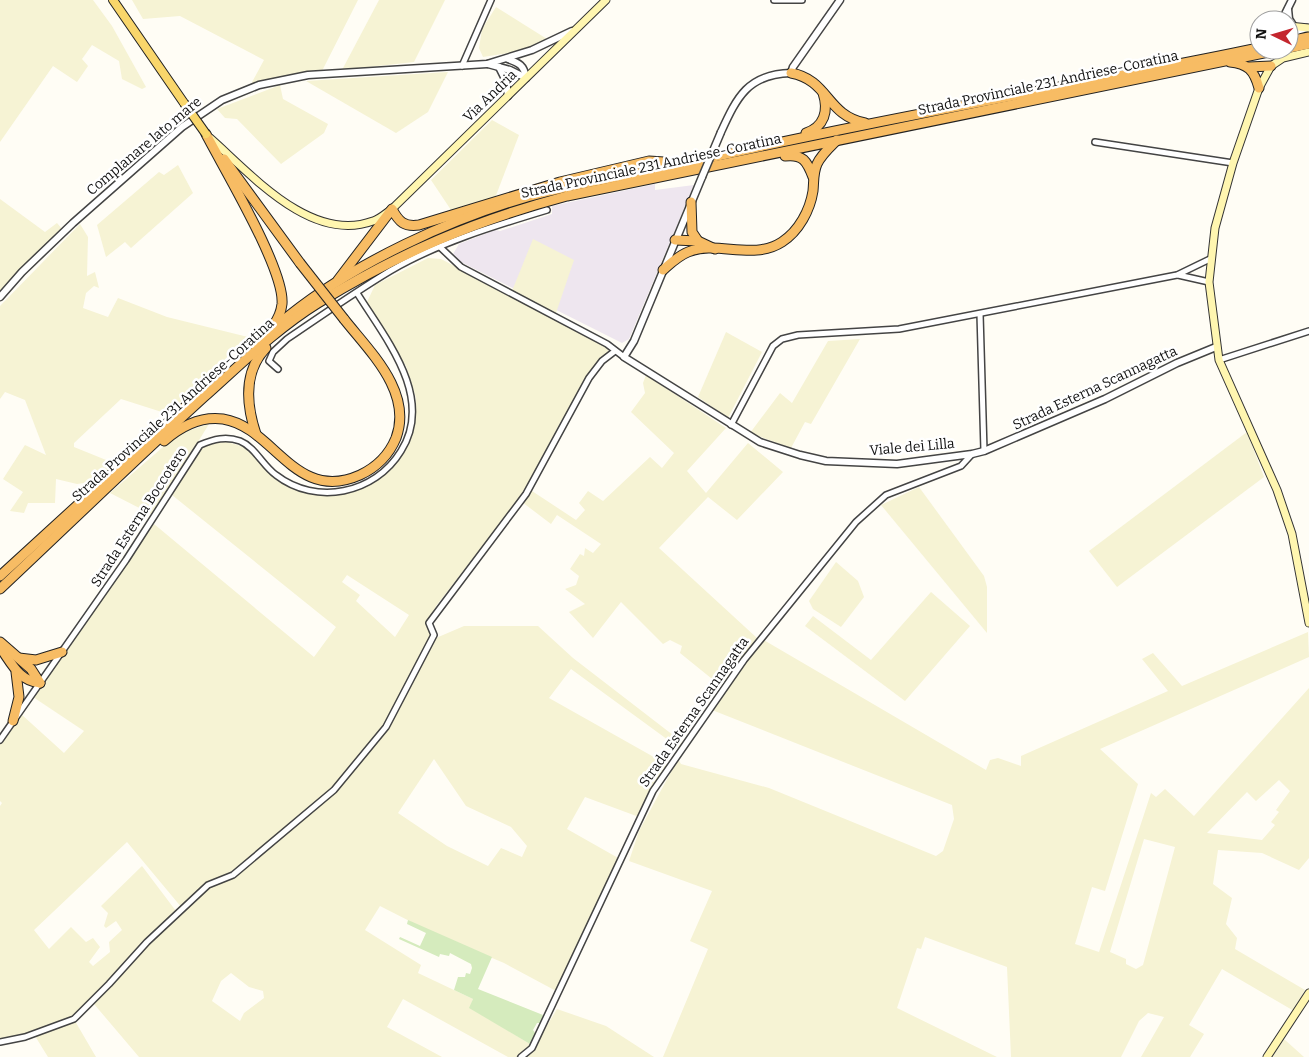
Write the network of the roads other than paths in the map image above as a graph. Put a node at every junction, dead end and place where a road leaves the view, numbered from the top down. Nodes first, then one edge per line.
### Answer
1 (112, 0) edge
2 (491, 0) edge
3 (606, 0) edge
4 (774, 0) edge
5 (802, 0) edge
6 (840, 0) edge
7 (1292, 0) edge
8 (782, 1) edge
9 (1288, 8) edge
10 (579, 27) junction
11 (1249, 48) edge
12 (1249, 50) edge
13 (1243, 51) junction
14 (1309, 52) edge
15 (1249, 56) edge
16 (508, 59) junction
17 (1225, 61) junction
18 (487, 64) junction
19 (462, 66) junction
20 (1271, 66) junction
21 (499, 67) junction
22 (1249, 67) junction
23 (791, 73) junction
24 (526, 78) junction
25 (1259, 88) junction
26 (823, 93) junction
27 (508, 96) junction
28 (868, 124) junction
29 (206, 134) junction
30 (837, 140) junction
31 (1095, 142) dead end
32 (759, 146) junction
33 (767, 154) junction
34 (1233, 163) junction
35 (677, 166) junction
36 (813, 177) junction
37 (691, 202) junction
38 (392, 209) junction
39 (547, 210) dead end
40 (675, 240) junction
41 (698, 241) junction
42 (441, 248) junction
43 (715, 249) junction
44 (690, 251) junction
45 (1210, 259) junction
46 (663, 270) junction
47 (1177, 275) junction
48 (1209, 282) junction
49 (334, 285) junction
50 (357, 293) junction
51 (0, 298) edge
52 (311, 308) junction
53 (980, 314) junction
54 (1309, 331) edge
55 (1216, 347) junction
56 (248, 351) junction
57 (615, 351) junction
58 (624, 357) junction
59 (1219, 360) junction
60 (278, 369) dead end
61 (731, 425) junction
62 (256, 434) junction
63 (984, 451) junction
64 (972, 454) junction
65 (98, 496) junction
66 (0, 576) edge
67 (0, 589) edge
68 (1309, 624) edge
69 (0, 642) edge
70 (0, 648) edge
71 (62, 652) junction
72 (15, 657) junction
73 (16, 672) junction
74 (40, 683) junction
75 (13, 721) junction
76 (0, 740) edge
77 (1309, 993) edge
78 (0, 1042) edge
79 (521, 1057) edge
80 (1268, 1057) edge

1 - 29 main road, bridge
2 - 19 street
3 - 10 main road, Via Andria
4 - 8 street
5 - 8 street
6 - 23 street
7 - 9 street
10 - 16 street
10 - 24 main road, Via Andria
11 - 13 highway
12 - 13 highway, Strada Provinciale 231 Andriese-Coratina
13 - 28 highway, Strada Provinciale 231 Andriese-Coratina
14 - 20 main road
15 - 17 highway, Strada Provinciale 231 Andriese-Coratina
16 - 18 street
16 - 24 street
17 - 22 highway
17 - 30 highway, Strada Provinciale 231 Andriese-Coratina
18 - 19 street, Complanare lato mare
18 - 21 street
19 - 51 street, Complanare lato mare
20 - 22 highway
20 - 25 main road
21 - 24 street
21 - 27 street
22 - 25 highway
23 - 26 highway
23 - 37 street, bridge
24 - 27 main road, Via Andria
25 - 34 main road
26 - 28 highway
26 - 32 highway
27 - 38 main road, Via Andria
28 - 32 highway, Strada Provinciale 231 Andriese-Coratina
29 - 38 main road, Via Andria
29 - 56 highway
29 - 62 highway, bridge
30 - 33 highway, Strada Provinciale 231 Andriese-Coratina
30 - 36 highway
31 - 34 street
32 - 35 highway, Strada Provinciale 231 Andriese-Coratina
33 - 36 highway
33 - 52 highway, Strada Provinciale 231 Andriese-Coratina
34 - 45 main road
35 - 38 highway
35 - 49 highway, Strada Provinciale 231 Andriese-Coratina
36 - 43 highway
37 - 40 street
37 - 41 highway
38 - 49 highway
39 - 42 street
40 - 41 highway
40 - 44 highway
40 - 46 street
41 - 43 highway
42 - 50 street
42 - 57 street
43 - 44 highway
44 - 46 highway
45 - 47 street
45 - 48 main road
46 - 58 street
47 - 48 street
47 - 53 street
48 - 55 main road
49 - 56 highway, Strada Provinciale 231 Andriese-Coratina
50 - 60 street
50 - 71 street, Strada Esterna Boccotero
52 - 62 highway
52 - 65 highway, Strada Provinciale 231 Andriese-Coratina
53 - 61 street
53 - 63 street
54 - 59 street
55 - 59 main road
55 - 63 street, Strada Esterna Scannagatta
56 - 66 highway, Strada Provinciale 231 Andriese-Coratina
57 - 58 street
57 - 78 street
58 - 61 street, Viale dei Lilla
59 - 68 main road
61 - 64 street, Viale dei Lilla
62 - 65 highway
63 - 64 street, Viale dei Lilla
64 - 79 street, Strada Esterna Scannagatta
65 - 67 highway, Strada Provinciale 231 Andriese-Coratina
69 - 72 highway
70 - 73 highway
71 - 72 highway
71 - 74 street, Strada Esterna Boccotero
72 - 74 highway
73 - 74 highway
73 - 75 highway
74 - 75 street, Strada Esterna Boccotero
75 - 76 street, Strada Esterna Boccotero
77 - 80 main road

